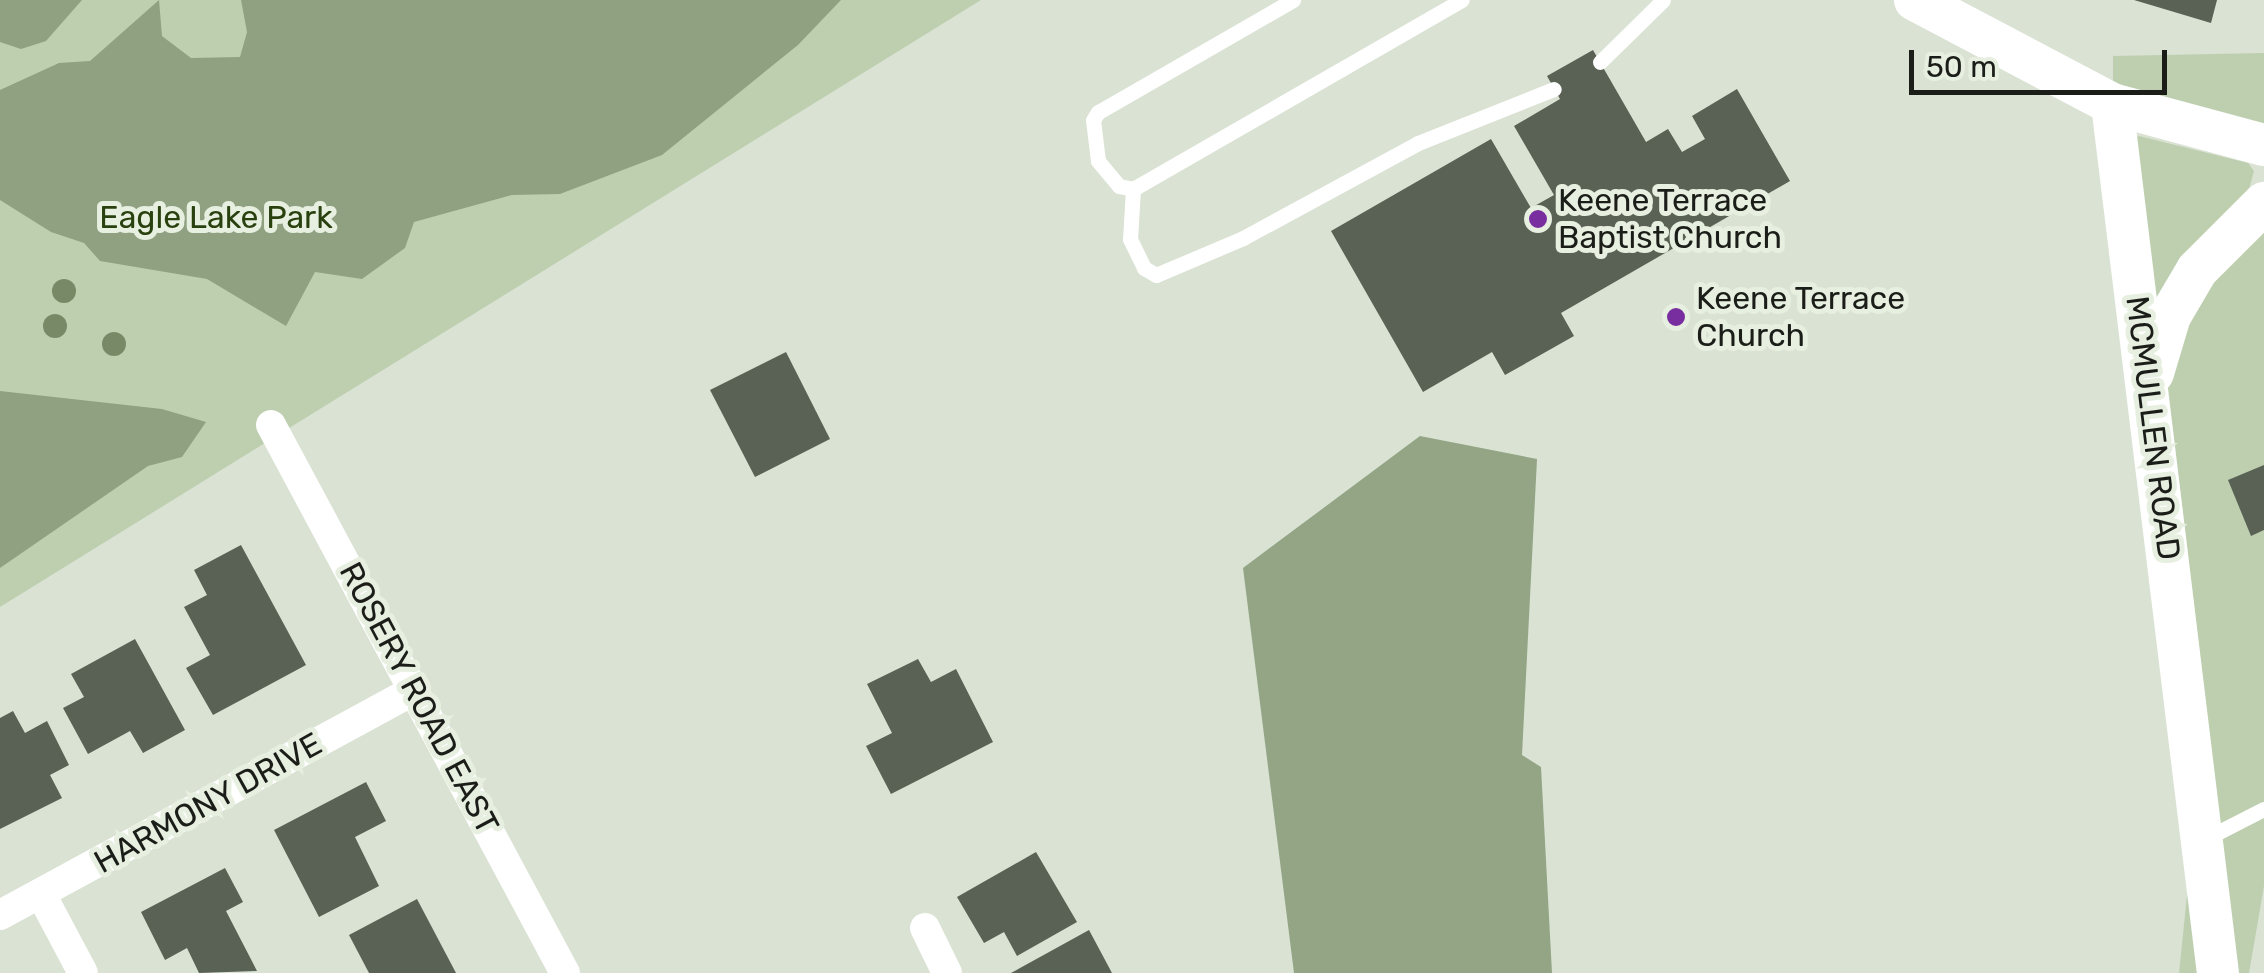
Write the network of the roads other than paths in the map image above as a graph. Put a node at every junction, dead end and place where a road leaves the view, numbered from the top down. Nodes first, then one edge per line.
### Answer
1 (1293, 0) edge
2 (1462, 0) edge
3 (1663, 0) edge
4 (1915, 0) edge
5 (1600, 62) dead end
6 (1554, 89) dead end
7 (2112, 104) junction
8 (2264, 145) edge
9 (1133, 189) junction
10 (2264, 204) edge
11 (2148, 388) junction
12 (272, 425) dead end
13 (415, 690) junction
14 (2264, 809) edge
15 (2205, 838) junction
16 (41, 894) junction
17 (0, 915) edge
18 (925, 928) dead end
19 (83, 973) edge
20 (565, 973) edge
21 (947, 973) edge
22 (2218, 973) edge

1 - 9 lane
2 - 9 lane
3 - 5 lane
4 - 7 street
6 - 9 lane
7 - 8 street
7 - 11 street, MCMULLEN ROAD
10 - 11 street
11 - 15 street, MCMULLEN ROAD
12 - 13 street, ROSERY ROAD EAST
13 - 16 street, HARMONY DRIVE
13 - 20 street, ROSERY ROAD EAST
14 - 15 lane
15 - 22 street, MCMULLEN ROAD
16 - 17 street, HARMONY DRIVE
16 - 19 street
18 - 21 street

